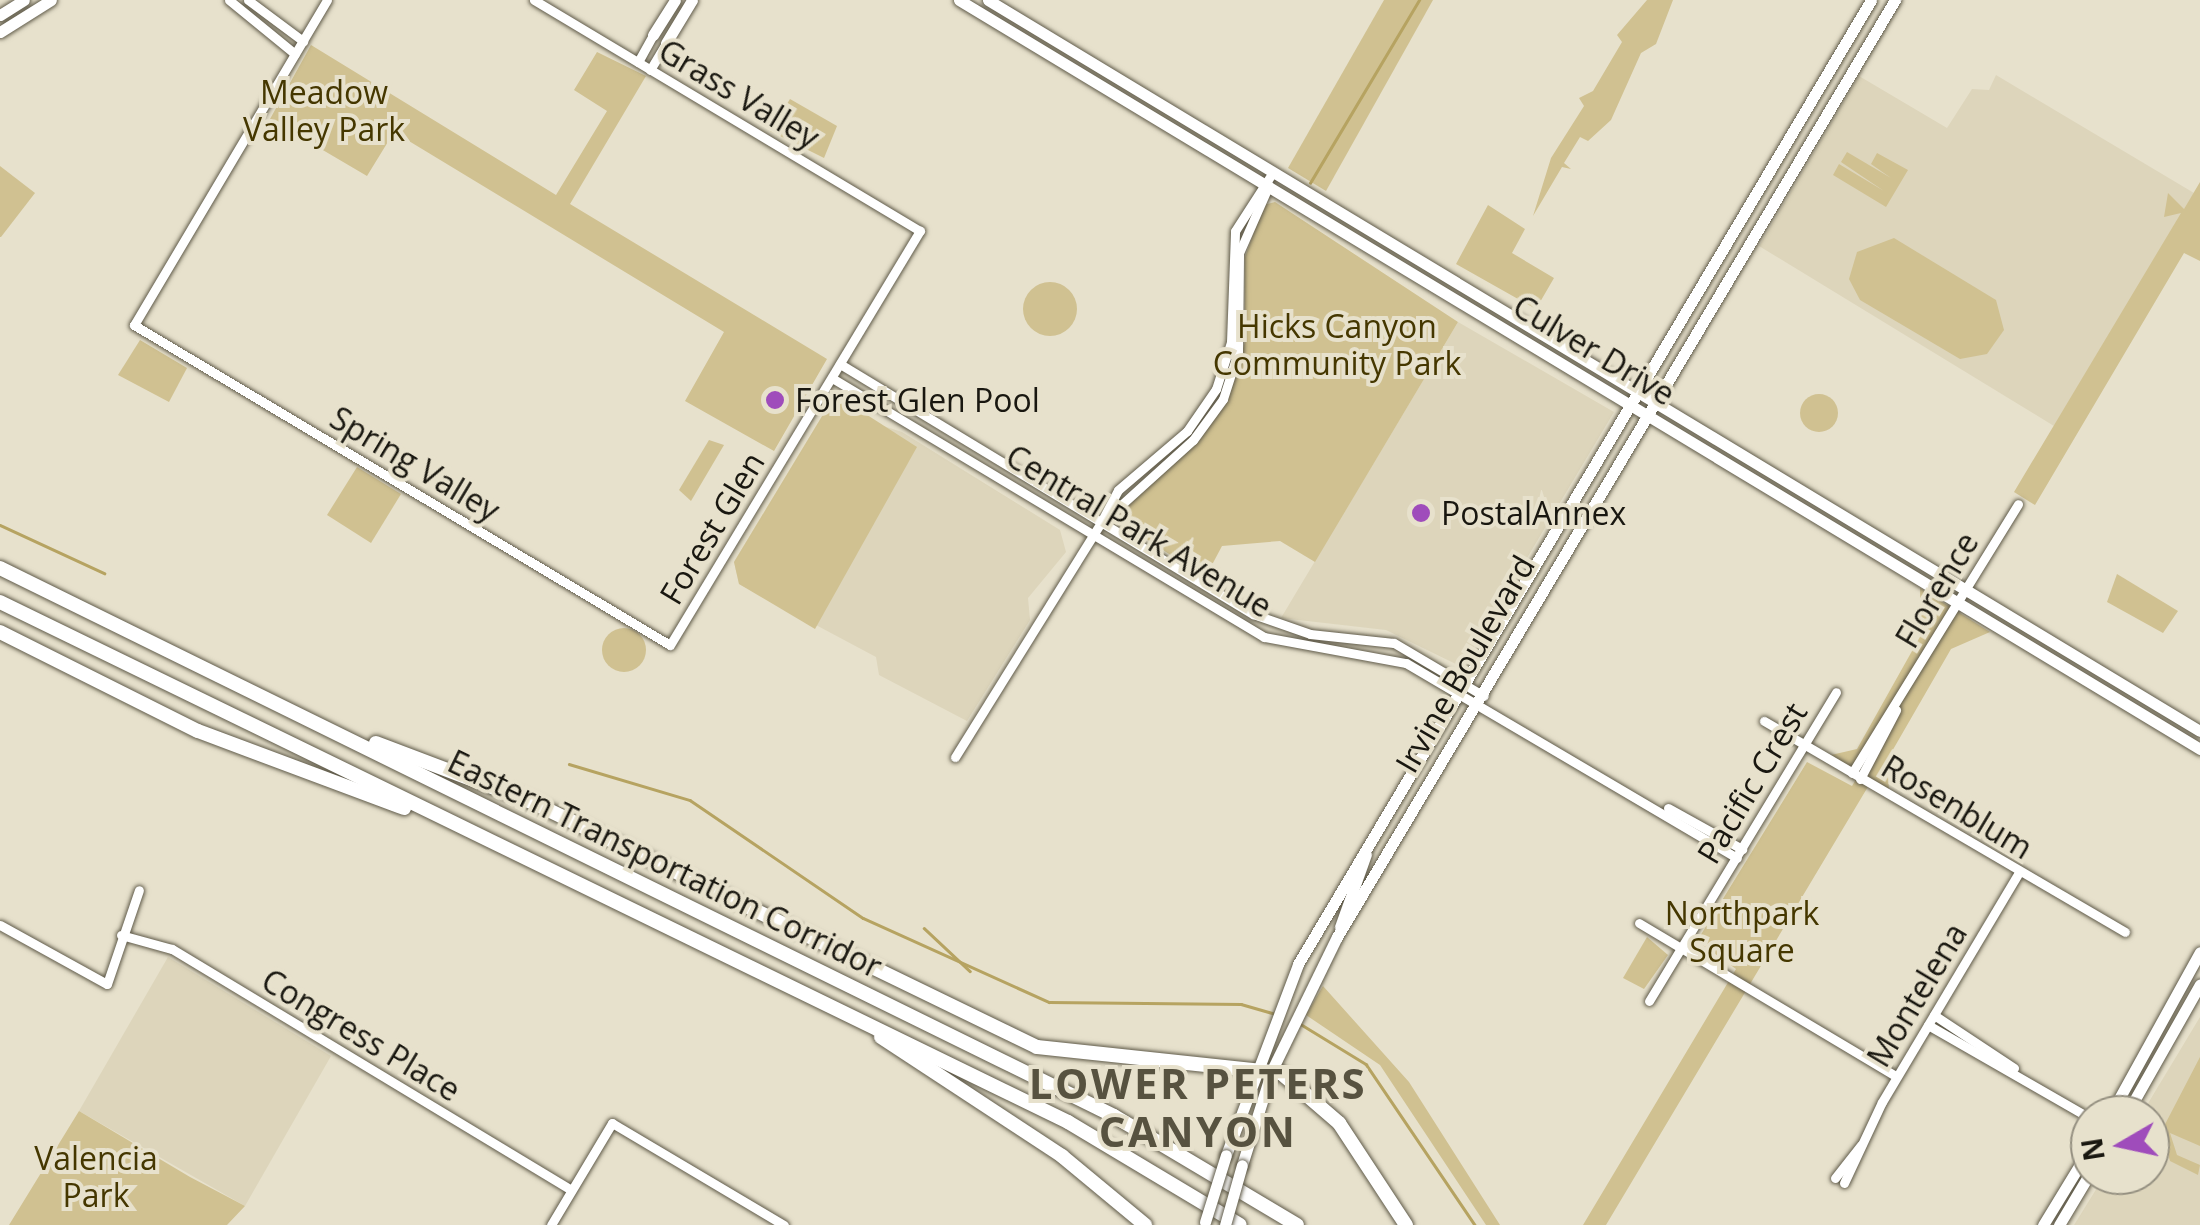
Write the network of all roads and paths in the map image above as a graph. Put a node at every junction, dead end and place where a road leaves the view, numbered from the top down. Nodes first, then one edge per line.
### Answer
1 (24, 0) edge
2 (50, 0) edge
3 (229, 0) edge
4 (248, 0) edge
5 (327, 0) edge
6 (534, 0) edge
7 (675, 0) edge
8 (692, 0) edge
9 (959, 0) edge
10 (988, 0) edge
11 (1871, 0) edge
12 (1896, 0) edge
13 (0, 16) edge
14 (270, 20) junction
15 (0, 32) edge
16 (655, 32) junction
17 (261, 33) junction
18 (303, 41) junction
19 (668, 41) junction
20 (295, 54) junction
21 (638, 62) junction
22 (650, 70) junction
23 (1273, 172) junction
24 (1264, 189) junction
25 (920, 231) joint
26 (840, 364) junction
27 (832, 378) junction
28 (872, 382) junction
29 (1640, 392) junction
30 (864, 397) junction
31 (1654, 400) junction
32 (1633, 404) junction
33 (1646, 412) junction
34 (2018, 504) dead end
35 (1100, 524) junction
36 (1092, 535) junction
37 (0, 568) edge
38 (1962, 596) junction
39 (0, 602) edge
40 (0, 632) edge
41 (670, 646) joint
42 (1464, 688) junction
43 (1836, 692) dead end
44 (1478, 697) junction
45 (282, 706) junction
46 (1764, 720) dead end
47 (2200, 731) edge
48 (1804, 744) junction
49 (2200, 749) edge
50 (954, 756) dead end
51 (1856, 776) junction
52 (480, 836) junction
53 (1366, 854) junction
54 (1740, 854) junction
55 (2019, 872) junction
56 (139, 890) dead end
57 (1639, 923) dead end
58 (0, 925) edge
59 (1341, 931) junction
60 (2125, 932) dead end
61 (120, 934) junction
62 (1681, 948) junction
63 (2200, 952) edge
64 (2200, 984) edge
65 (1649, 1001) dead end
66 (1931, 1020) junction
67 (861, 1021) junction
68 (1254, 1064) junction
69 (1272, 1070) junction
70 (1896, 1076) junction
71 (2121, 1095) edge
72 (2137, 1095) edge
73 (2070, 1105) edge
74 (1842, 1177) dead end
75 (2070, 1181) edge
76 (570, 1190) junction
77 (2077, 1195) edge
78 (1205, 1223) edge
79 (550, 1225) edge
80 (784, 1225) edge
81 (1145, 1225) edge
82 (1225, 1225) edge
83 (1240, 1225) edge
84 (1297, 1225) edge
85 (1406, 1225) edge
86 (2043, 1225) edge
87 (2059, 1225) edge

1 - 13 main road
2 - 15 main road
3 - 17 street
4 - 14 street
5 - 18 street
6 - 21 street, Grass Valley
7 - 16 main road
8 - 19 main road
9 - 24 main road, Culver Drive
10 - 23 main road, Culver Drive
11 - 29 main road, Irvine Boulevard
12 - 31 main road, Irvine Boulevard
14 - 17 street
14 - 18 street
16 - 19 street
16 - 21 street
17 - 20 street
18 - 20 street
19 - 22 street
20 - 41 street, Spring Valley
21 - 22 street, Grass Valley
22 - 25 street, Grass Valley
23 - 24 street
23 - 29 main road, Culver Drive
24 - 32 main road, Culver Drive
24 - 35 street
25 - 26 street, Forest Glen
26 - 27 street, Forest Glen
26 - 28 street, Central Park Avenue
27 - 30 street, Central Park Avenue
27 - 41 street, Forest Glen
28 - 30 street
28 - 35 street, Central Park Avenue
29 - 31 main road, Culver Drive
29 - 32 main road, Irvine Boulevard
30 - 36 street, Central Park Avenue
31 - 33 main road, Irvine Boulevard
31 - 38 main road, Culver Drive
32 - 33 main road, Culver Drive
32 - 42 main road, Irvine Boulevard
33 - 38 main road, Culver Drive
33 - 44 main road, Irvine Boulevard
34 - 38 street, Florence
35 - 36 street
35 - 42 street, Central Park Avenue
36 - 42 street, Central Park Avenue
36 - 50 street
37 - 45 highway, Eastern Transportation Corridor
38 - 47 main road, Culver Drive
38 - 49 main road, Culver Drive
38 - 51 street, Florence
39 - 52 highway, Eastern Transportation Corridor
40 - 52 highway
42 - 44 street, Central Park Avenue
42 - 53 main road, Irvine Boulevard
43 - 48 street, Pacific Crest
44 - 54 street, Central Park Avenue
44 - 59 main road, Irvine Boulevard
45 - 68 highway
45 - 84 highway, Eastern Transportation Corridor
46 - 48 street, Rosenblum
48 - 51 street, Rosenblum
48 - 54 street, Pacific Crest
51 - 55 street, Rosenblum
52 - 67 highway, Eastern Transportation Corridor
53 - 59 main road
53 - 68 main road, Irvine Boulevard
54 - 62 street, Pacific Crest
55 - 60 street, Rosenblum
55 - 66 street, Montelena
56 - 61 street
57 - 62 street
58 - 61 street
59 - 69 main road, Irvine Boulevard
61 - 76 street, Congress Place
62 - 65 street, Pacific Crest
62 - 70 street
63 - 71 main road
64 - 72 main road
66 - 70 street, Montelena
66 - 73 street
67 - 81 highway
67 - 83 highway, Eastern Transportation Corridor
68 - 69 highway
68 - 78 main road, Irvine Boulevard, bridge
69 - 82 main road, Irvine Boulevard, bridge
69 - 85 highway
70 - 74 street, Montelena
75 - 86 main road
76 - 79 street
76 - 80 street
77 - 87 main road

